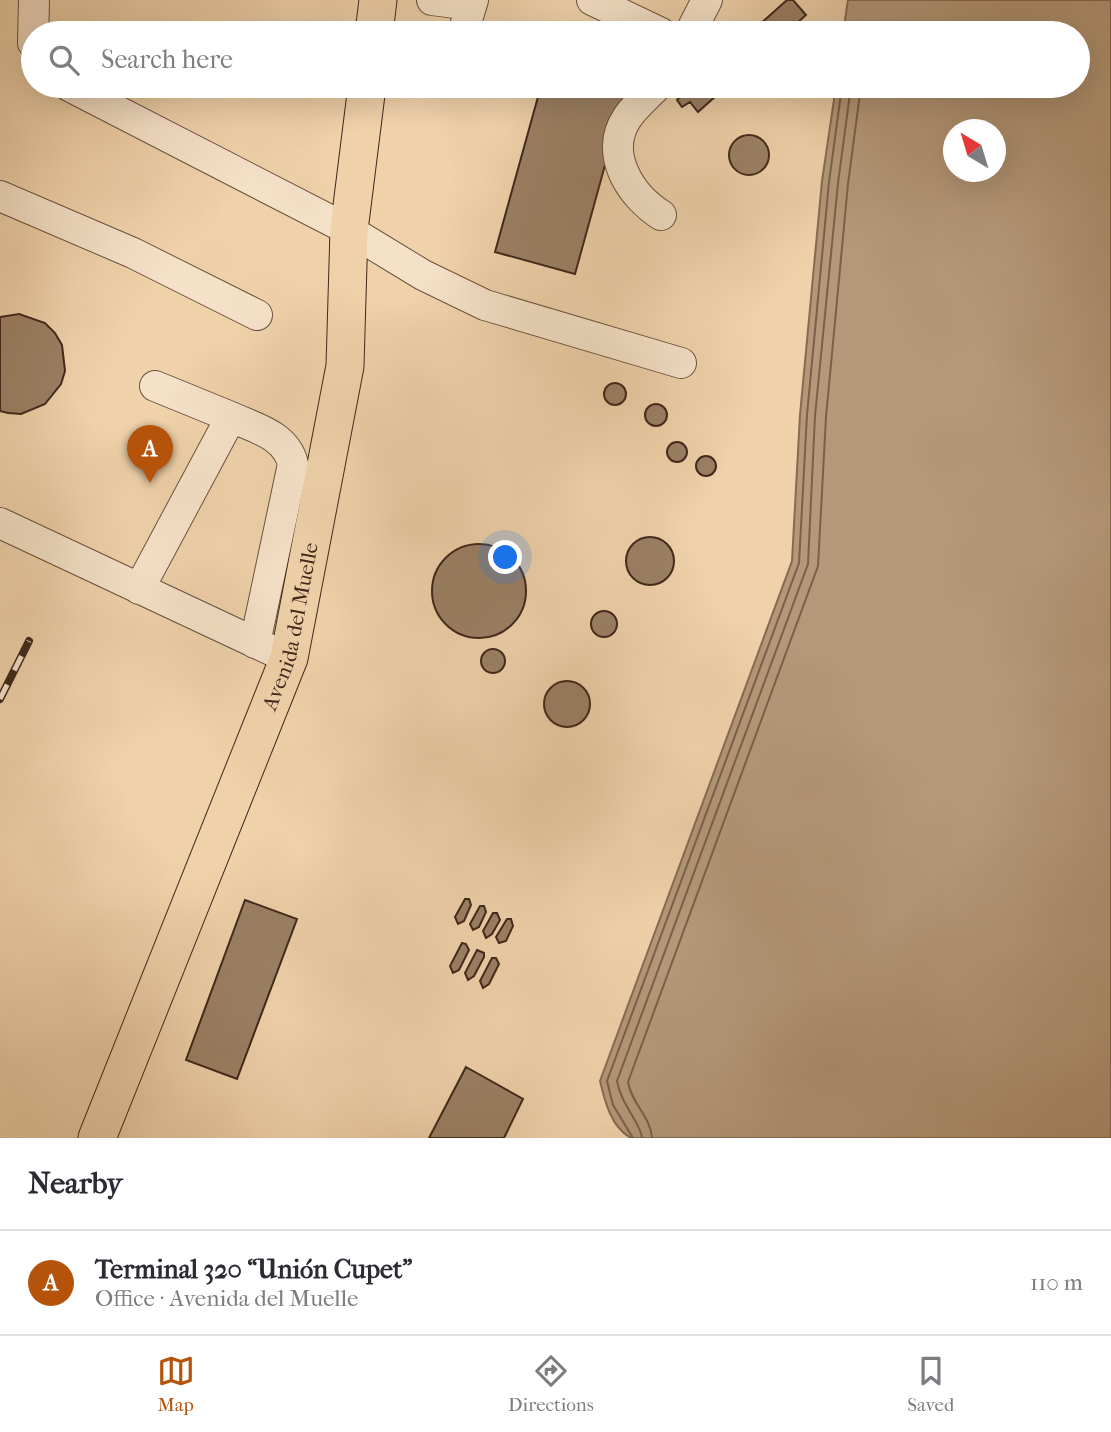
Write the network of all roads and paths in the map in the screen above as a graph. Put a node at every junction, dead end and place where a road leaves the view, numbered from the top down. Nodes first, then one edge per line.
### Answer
1 (34, 0) edge
2 (378, 0) edge
3 (432, 0) edge
4 (592, 0) edge
5 (707, 0) edge
6 (469, 13) edge
7 (34, 21) edge
8 (375, 21) edge
9 (637, 21) edge
10 (696, 21) edge
11 (92, 98) edge
12 (366, 98) edge
13 (646, 98) edge
14 (0, 196) edge
15 (661, 215) dead end
16 (349, 230) junction
17 (257, 315) dead end
18 (681, 363) dead end
19 (155, 386) dead end
20 (231, 417) junction
21 (0, 523) edge
22 (139, 589) junction
23 (255, 643) junction
24 (289, 659) junction
25 (97, 1138) edge

1 - 7 lane
2 - 8 main road
3 - 6 lane
4 - 9 lane
5 - 10 lane
11 - 16 lane
12 - 16 main road, Avenida del Muelle
13 - 15 lane
14 - 17 lane
16 - 18 lane
16 - 24 main road, Avenida del Muelle
19 - 20 lane
20 - 22 lane
20 - 23 lane
21 - 22 lane
22 - 23 lane
23 - 24 lane
24 - 25 main road, Avenida del Muelle

